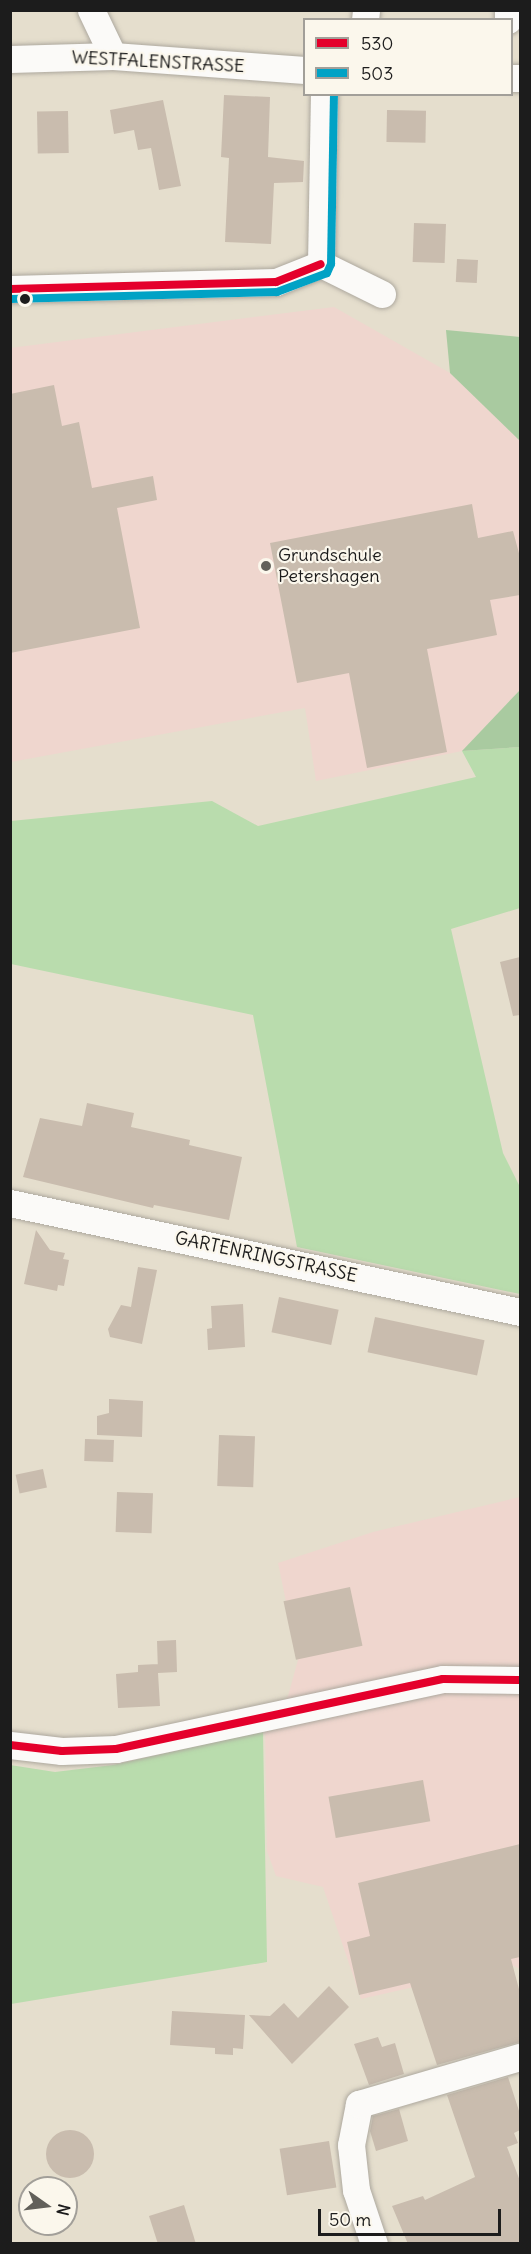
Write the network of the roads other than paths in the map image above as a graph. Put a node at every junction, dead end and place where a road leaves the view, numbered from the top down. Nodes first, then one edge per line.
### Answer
1 (91, 10) edge
2 (113, 56) junction
3 (10, 58) edge
4 (303, 70) edge
5 (324, 96) edge
6 (321, 264) junction
7 (10, 289) edge
8 (382, 294) dead end
9 (10, 1203) edge
10 (520, 1312) edge
11 (520, 1680) edge
12 (10, 1745) edge
13 (520, 2057) edge
14 (374, 2244) edge

1 - 2 street
2 - 3 street, WESTFALENSTRASSE
2 - 4 street, WESTFALENSTRASSE
5 - 6 street
6 - 7 street
6 - 8 street
9 - 10 street, GARTENRINGSTRASSE
11 - 12 street
13 - 14 street

